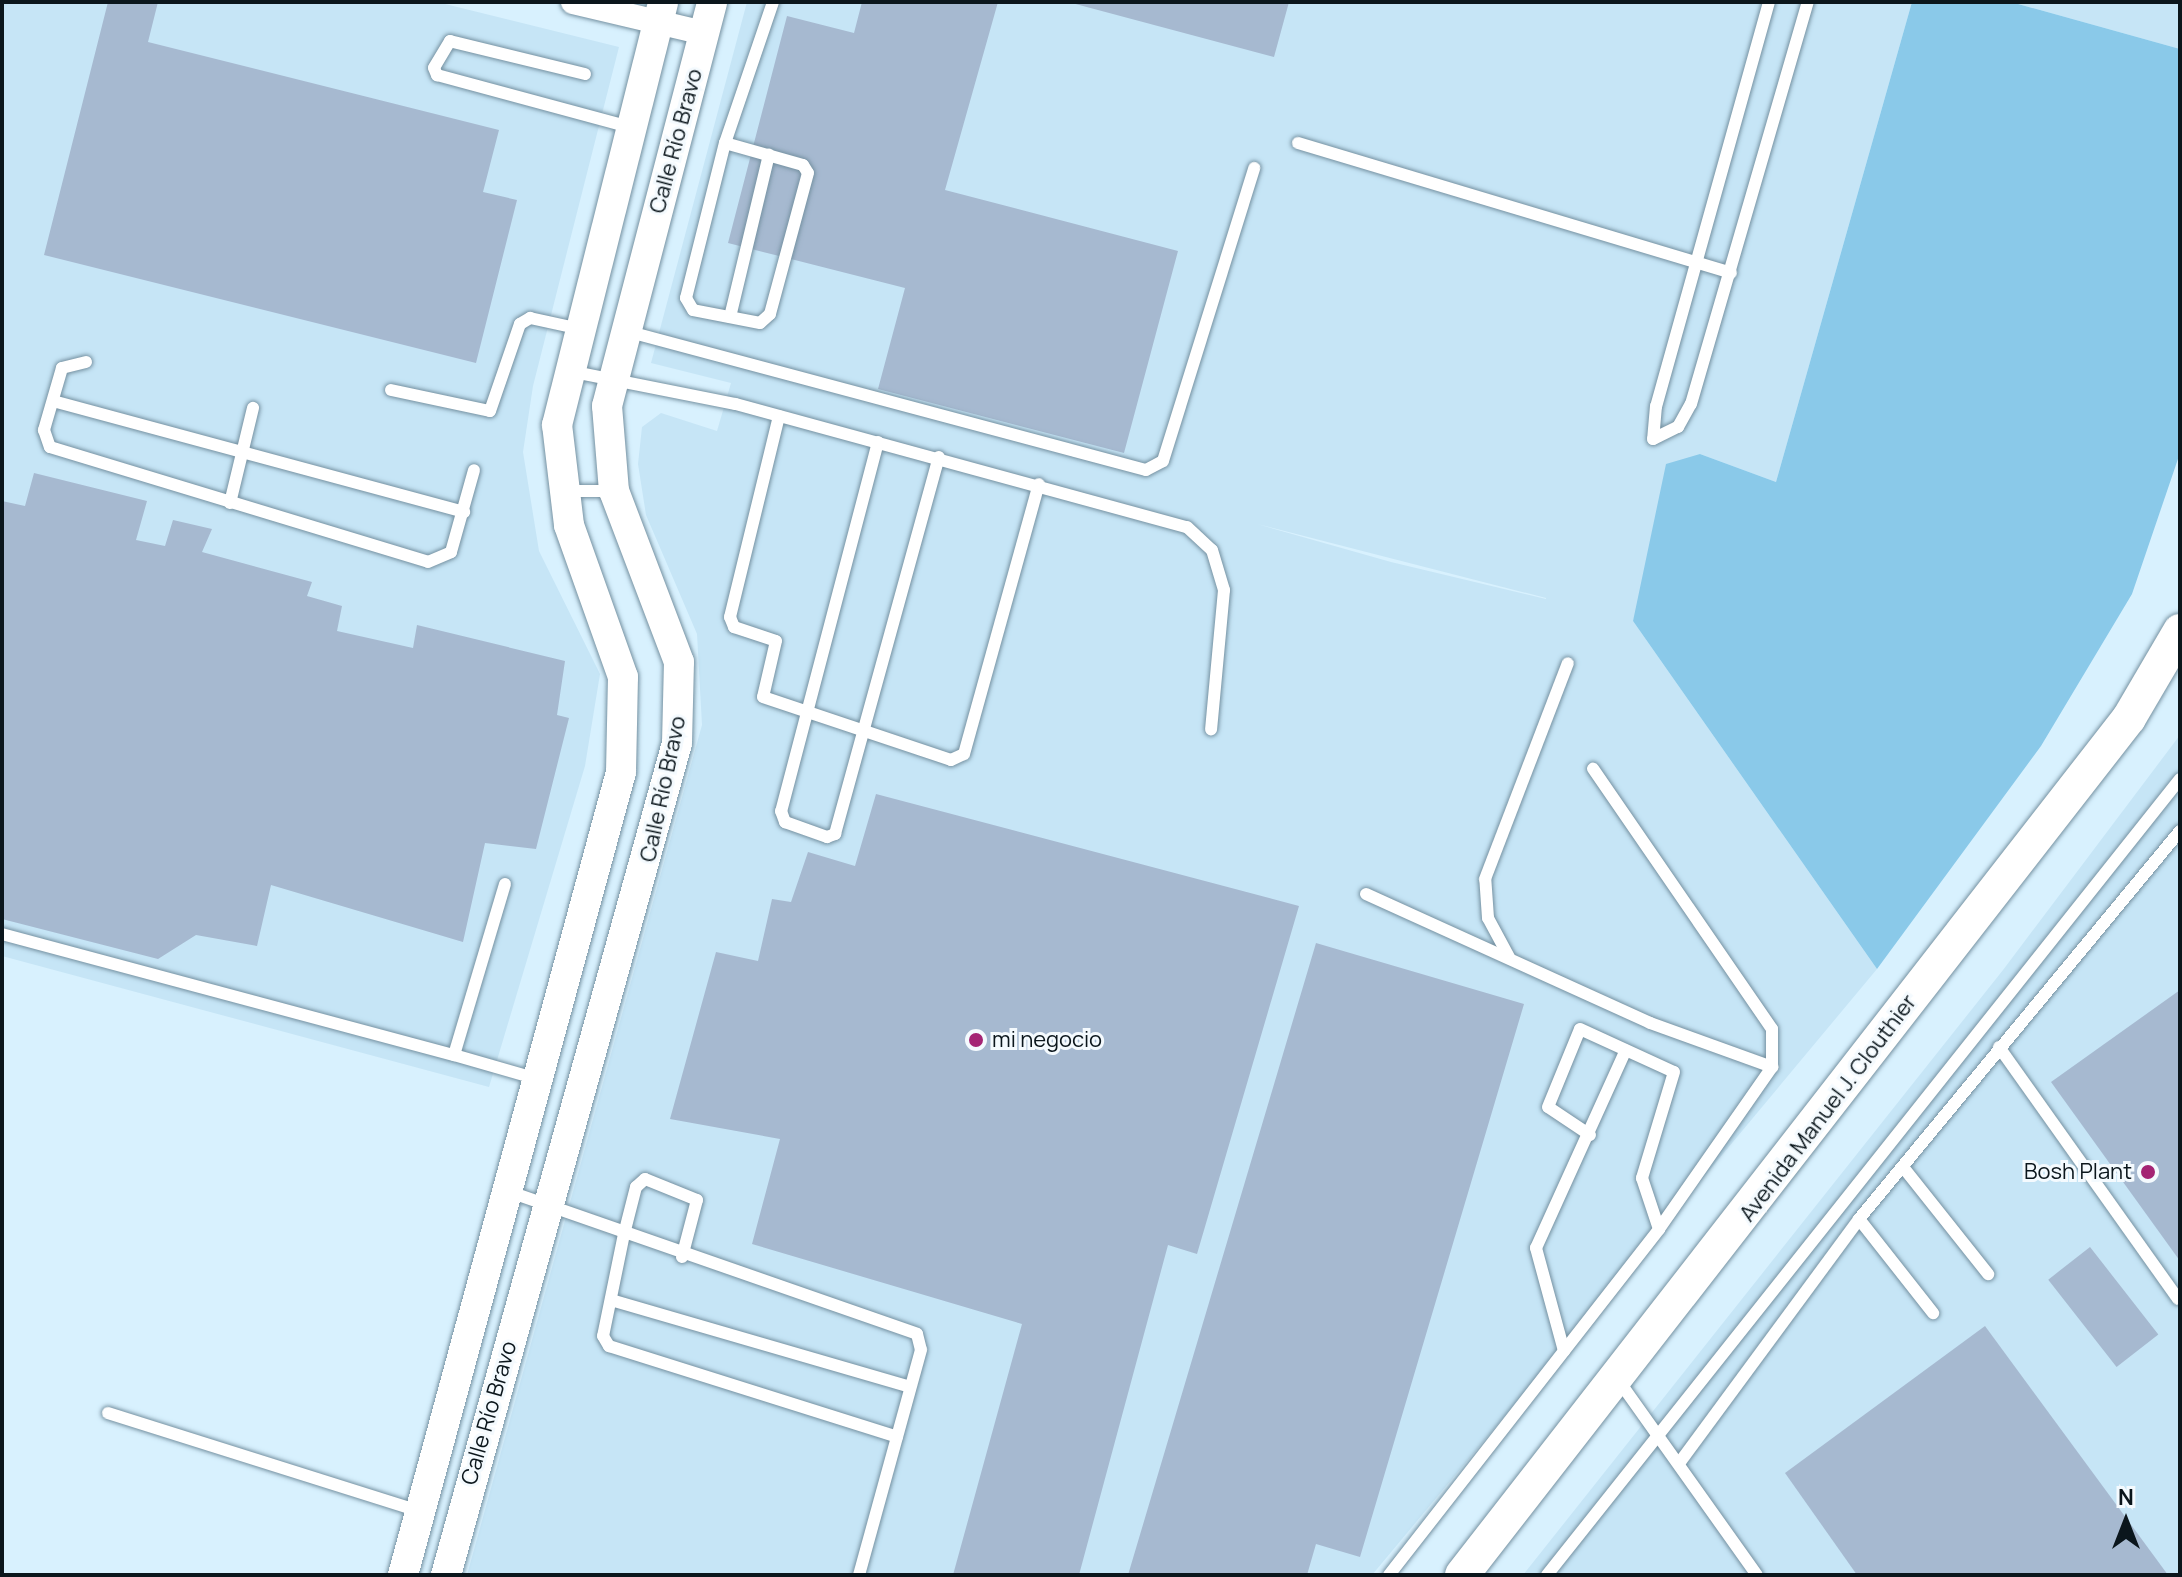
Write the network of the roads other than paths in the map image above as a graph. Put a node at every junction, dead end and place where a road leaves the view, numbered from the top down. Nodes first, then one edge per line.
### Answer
1 (573, 2) edge
2 (712, 2) edge
3 (773, 2) edge
4 (1769, 2) edge
5 (1808, 2) edge
6 (660, 13) edge
7 (704, 33) junction
8 (585, 74) dead end
9 (630, 127) junction
10 (725, 143) junction
11 (1298, 143) dead end
12 (769, 155) junction
13 (1254, 168) dead end
14 (1695, 267) junction
15 (1731, 273) junction
16 (730, 317) junction
17 (576, 328) junction
18 (626, 331) junction
19 (86, 362) dead end
20 (566, 370) junction
21 (612, 384) junction
22 (391, 390) dead end
23 (53, 401) junction
24 (253, 408) dead end
25 (779, 416) junction
26 (878, 442) junction
27 (243, 453) junction
28 (939, 457) junction
29 (474, 470) dead end
30 (1039, 484) junction
31 (563, 491) junction
32 (614, 491) junction
33 (230, 503) junction
34 (464, 512) junction
35 (2180, 631) edge
36 (1568, 663) dead end
37 (806, 714) junction
38 (1211, 729) dead end
39 (864, 732) junction
40 (1593, 769) dead end
41 (2180, 779) edge
42 (2180, 831) edge
43 (505, 884) dead end
44 (1366, 894) dead end
45 (2, 934) edge
46 (1509, 957) junction
47 (1999, 1047) junction
48 (1626, 1050) junction
49 (454, 1055) junction
50 (1772, 1067) junction
51 (540, 1079) junction
52 (1590, 1135) junction
53 (1903, 1167) junction
54 (510, 1192) junction
55 (552, 1201) junction
56 (1859, 1219) junction
57 (1659, 1229) junction
58 (624, 1234) junction
59 (682, 1257) junction
60 (1988, 1274) dead end
61 (2178, 1299) edge
62 (611, 1300) junction
63 (1933, 1313) dead end
64 (476, 1323) junction
65 (512, 1334) junction
66 (1564, 1351) junction
67 (1619, 1381) junction
68 (910, 1387) junction
69 (108, 1413) dead end
70 (1659, 1431) junction
71 (897, 1437) junction
72 (1680, 1462) junction
73 (421, 1512) junction
74 (403, 1575) edge
75 (446, 1575) edge
76 (859, 1575) edge
77 (1389, 1575) edge
78 (1462, 1575) edge
79 (1547, 1575) edge
80 (1757, 1575) edge

1 - 6 street
2 - 7 street, Calle Río Bravo
3 - 10 lane
4 - 14 lane
5 - 15 lane
6 - 7 street
6 - 9 street, Calle Río Bravo
7 - 18 street, Calle Río Bravo
8 - 9 lane
9 - 17 street, Calle Río Bravo
10 - 12 lane
10 - 16 lane
11 - 14 lane
12 - 16 lane
12 - 16 lane
13 - 18 lane
14 - 15 lane
14 - 15 lane
17 - 20 street, Calle Río Bravo
17 - 22 lane
18 - 21 street, Calle Río Bravo
19 - 23 lane
20 - 21 lane
20 - 31 street, Calle Río Bravo
21 - 25 lane
21 - 32 street, Calle Río Bravo
23 - 27 lane
23 - 33 lane
24 - 27 lane
25 - 26 lane
25 - 37 lane
26 - 28 lane
26 - 37 lane
27 - 33 lane
27 - 34 lane
28 - 30 lane
28 - 39 lane
29 - 34 lane
30 - 38 lane
30 - 39 lane
31 - 32 lane
31 - 51 street, Calle Río Bravo
32 - 55 street, Calle Río Bravo
33 - 34 lane
35 - 67 main road, Avenida Manuel J. Clouthier
36 - 46 lane
37 - 39 lane
37 - 39 lane
40 - 50 lane
41 - 70 lane
42 - 47 lane
43 - 49 lane
44 - 46 lane
45 - 49 lane
46 - 50 lane
47 - 53 lane
47 - 61 lane
48 - 52 lane
48 - 52 lane
48 - 57 lane
49 - 51 lane
50 - 57 lane
51 - 54 street, Calle Río Bravo
52 - 66 lane
53 - 56 lane
53 - 60 lane
54 - 55 lane
54 - 64 street, Calle Río Bravo
55 - 58 lane
55 - 65 street, Calle Río Bravo
56 - 63 lane
56 - 72 lane
57 - 66 lane
58 - 59 lane
58 - 59 lane
58 - 62 lane
59 - 68 lane
62 - 68 lane
62 - 71 lane
64 - 65 street
64 - 73 street, Calle Río Bravo
65 - 75 street, Calle Río Bravo
66 - 77 lane
67 - 70 lane
67 - 78 main road, Avenida Manuel J. Clouthier
68 - 71 lane
69 - 73 lane
70 - 72 lane
70 - 79 lane
71 - 76 lane
72 - 80 lane
73 - 74 street, Calle Río Bravo

